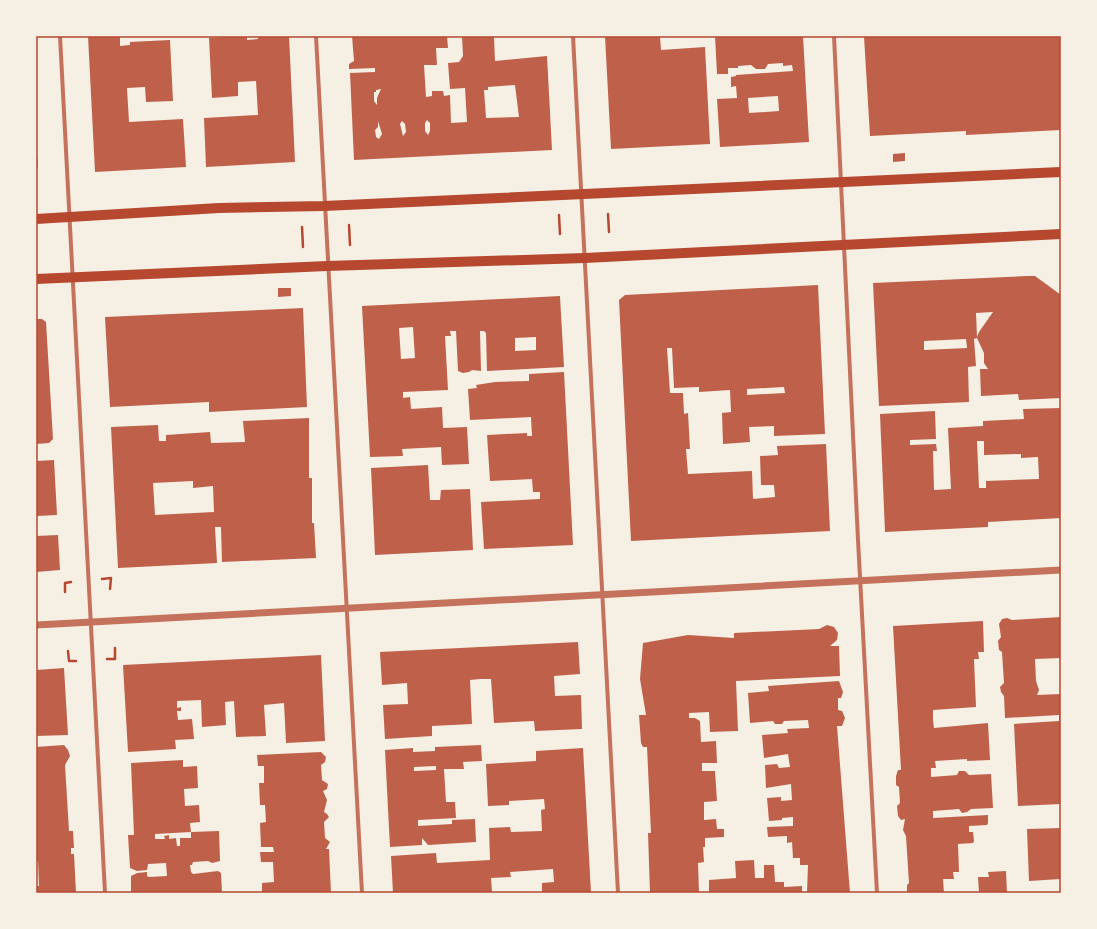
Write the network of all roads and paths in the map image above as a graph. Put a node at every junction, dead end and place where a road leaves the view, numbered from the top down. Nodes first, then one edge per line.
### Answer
1 (60, 36) edge
2 (316, 36) edge
3 (573, 36) edge
4 (834, 36) edge
5 (1061, 172) edge
6 (841, 182) junction
7 (582, 193) junction
8 (324, 206) junction
9 (608, 214) dead end
10 (70, 216) junction
11 (559, 216) dead end
12 (36, 218) edge
13 (349, 225) dead end
14 (302, 228) dead end
15 (609, 232) dead end
16 (560, 234) dead end
17 (1061, 234) edge
18 (844, 244) junction
19 (350, 245) dead end
20 (303, 247) dead end
21 (585, 258) junction
22 (328, 266) junction
23 (73, 278) junction
24 (36, 279) edge
25 (1061, 570) edge
26 (102, 579) dead end
27 (860, 581) junction
28 (71, 582) dead end
29 (110, 589) dead end
30 (65, 592) dead end
31 (602, 594) junction
32 (346, 607) junction
33 (90, 622) junction
34 (36, 625) edge
35 (116, 648) dead end
36 (68, 651) dead end
37 (107, 659) dead end
38 (76, 661) dead end
39 (105, 893) edge
40 (362, 893) edge
41 (618, 893) edge
42 (877, 893) edge

1 - 10 street
2 - 8 street
3 - 7 street
4 - 6 street
5 - 6 main road
6 - 7 main road
6 - 18 street
7 - 8 main road
7 - 21 street
8 - 10 main road
8 - 22 street
9 - 15 path
10 - 12 main road
10 - 23 street
11 - 16 path
13 - 19 path
14 - 20 path
17 - 18 main road
18 - 21 main road
18 - 27 street
21 - 22 main road
21 - 31 street
22 - 23 main road
22 - 32 street
23 - 24 main road
23 - 33 street
25 - 27 street
26 - 29 path
27 - 31 street
27 - 42 street
28 - 30 path
31 - 32 street
31 - 41 street
32 - 33 street
32 - 40 street
33 - 34 street
33 - 39 street
35 - 37 path
36 - 38 path

